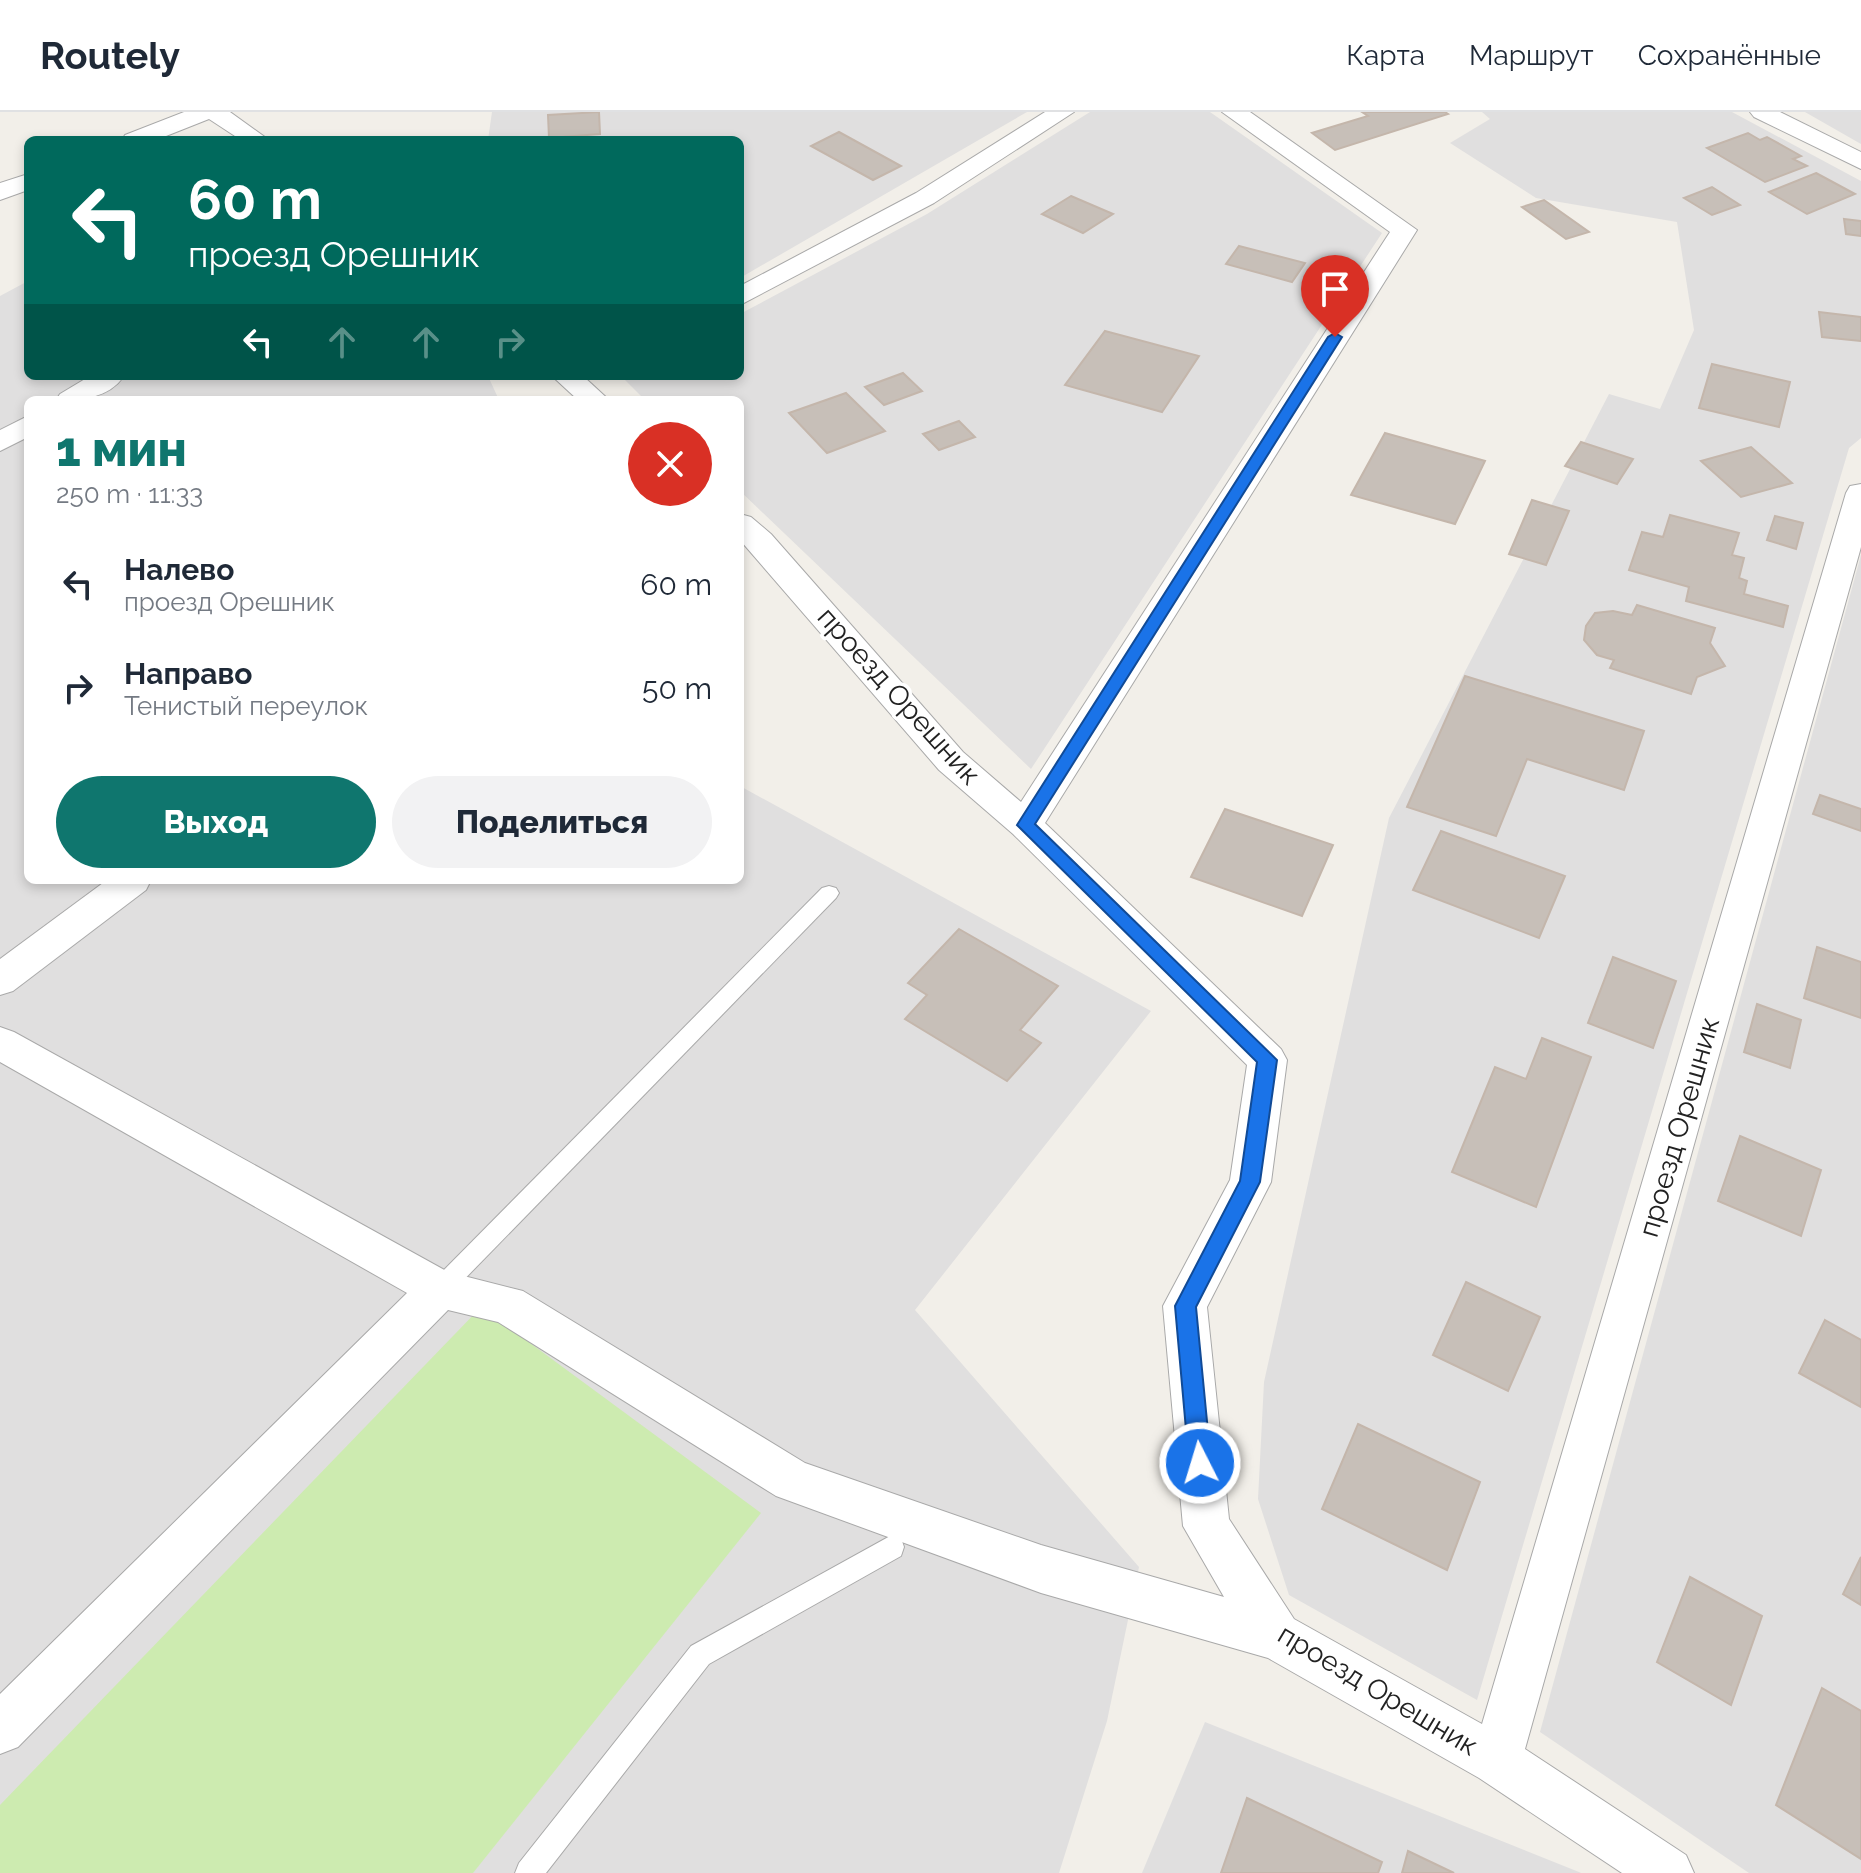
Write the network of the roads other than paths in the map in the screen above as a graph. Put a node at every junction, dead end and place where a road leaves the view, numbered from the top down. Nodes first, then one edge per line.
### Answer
1 (205, 112) edge
2 (214, 112) edge
3 (1062, 112) edge
4 (1234, 112) edge
5 (1762, 112) edge
6 (144, 136) edge
7 (251, 136) edge
8 (1861, 162) edge
9 (24, 183) edge
10 (0, 192) edge
11 (744, 295) edge
12 (103, 380) edge
13 (77, 396) edge
14 (24, 427) edge
15 (0, 442) edge
16 (1861, 493) edge
17 (744, 527) edge
18 (1025, 825) junction
19 (128, 884) edge
20 (829, 893) dead end
21 (0, 980) edge
22 (0, 1043) edge
23 (440, 1289) junction
24 (892, 1547) dead end
25 (1277, 1636) junction
26 (0, 1729) edge
27 (1497, 1760) junction
28 (529, 1873) edge
29 (1668, 1873) edge

1 - 6 street
2 - 7 street
3 - 11 street
4 - 18 street
5 - 8 street
9 - 10 street
12 - 13 street
14 - 15 street
16 - 27 street, проезд Орешник
17 - 18 street, проезд Орешник
18 - 25 street, проезд Орешник
19 - 21 street
20 - 23 lane
22 - 23 street
23 - 25 street
23 - 26 street
24 - 28 lane
25 - 27 street, проезд Орешник
27 - 29 street, проезд Орешник

